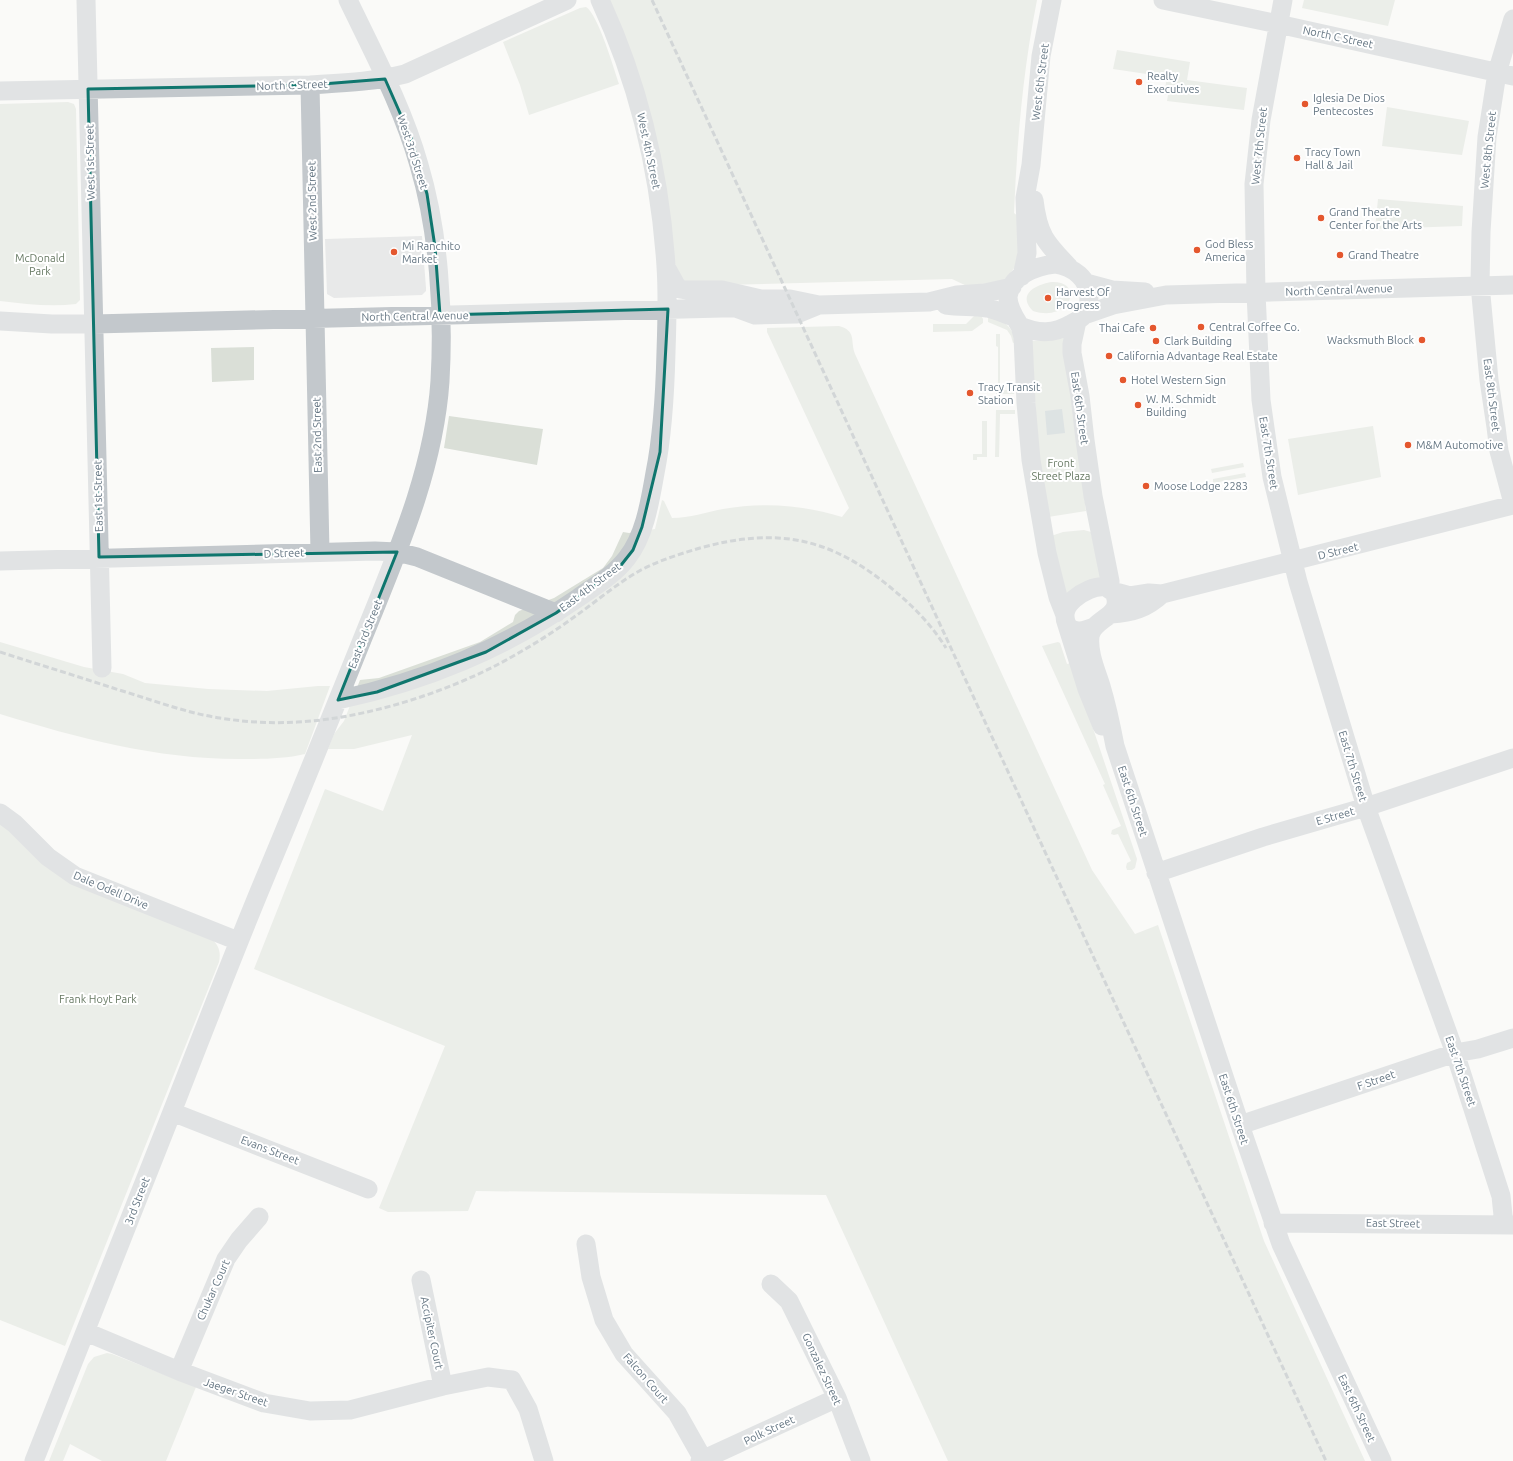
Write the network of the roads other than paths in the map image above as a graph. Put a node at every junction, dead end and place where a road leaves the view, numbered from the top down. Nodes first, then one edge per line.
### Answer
1 (86, 0) edge
2 (348, 0) edge
3 (567, 0) edge
4 (600, 0) edge
5 (1052, 0) edge
6 (1163, 0) edge
7 (1283, 0) edge
8 (1513, 19) edge
9 (1278, 24) junction
10 (1505, 75) edge
11 (385, 79) junction
12 (310, 85) junction
13 (88, 89) junction
14 (0, 91) edge
15 (1031, 165) junction
16 (666, 267) junction
17 (1069, 268) junction
18 (1017, 282) junction
19 (1086, 283) junction
20 (1480, 285) junction
21 (1513, 285) edge
22 (1256, 293) junction
23 (1166, 296) junction
24 (761, 299) junction
25 (929, 302) junction
26 (820, 305) junction
27 (736, 308) junction
28 (668, 310) junction
29 (440, 315) junction
30 (314, 318) junction
31 (1081, 318) junction
32 (0, 320) edge
33 (1017, 322) junction
34 (94, 324) junction
35 (1513, 504) edge
36 (320, 552) junction
37 (397, 552) junction
38 (99, 557) junction
39 (0, 560) edge
40 (1293, 562) junction
41 (1111, 590) junction
42 (1162, 594) junction
43 (556, 612) junction
44 (1111, 614) junction
45 (1066, 620) junction
46 (1094, 626) junction
47 (102, 668) dead end
48 (338, 700) junction
49 (1115, 746) junction
50 (1513, 758) edge
51 (1366, 807) junction
52 (0, 813) edge
53 (1156, 873) junction
54 (238, 941) junction
55 (1513, 1038) edge
56 (1455, 1054) junction
57 (172, 1112) junction
58 (1240, 1125) junction
59 (368, 1189) dead end
60 (259, 1217) dead end
61 (1273, 1222) junction
62 (1509, 1225) edge
63 (586, 1244) dead end
64 (421, 1280) dead end
65 (771, 1284) dead end
66 (86, 1332) junction
67 (179, 1371) junction
68 (443, 1386) junction
69 (837, 1398) junction
70 (703, 1460) edge
71 (34, 1461) edge
72 (544, 1461) edge
73 (861, 1461) edge
74 (1382, 1461) edge

1 - 13 street, West 1st Street
2 - 11 street, West 3rd Street
3 - 11 street, North C Street
4 - 16 street, West 4th Street
5 - 15 street, West 6th Street
6 - 9 street, North C Street
7 - 9 street, West 7th Street
8 - 10 street, West 8th Street
9 - 10 street, North C Street
9 - 22 street, West 7th Street
10 - 20 street, West 8th Street
11 - 12 street, North C Street
11 - 29 street, West 3rd Street
12 - 13 street, North C Street
12 - 30 street, West 2nd Street
13 - 14 street, North C Street
13 - 34 street, West 1st Street
15 - 17 street, West 6th Street
15 - 18 street, West 6th Street
16 - 24 street
16 - 28 street, West 4th Street
17 - 18 street
17 - 19 street
18 - 25 street, North Central Avenue
18 - 33 street
19 - 23 street, North Central Avenue
19 - 31 street
20 - 21 street, North Central Avenue
20 - 22 street, North Central Avenue
20 - 35 street, East 8th Street
22 - 23 street, North Central Avenue
22 - 40 street, East 7th Street
23 - 31 street, North Central Avenue
24 - 26 street, North Central Avenue
24 - 27 street, North Central Avenue
25 - 26 street, North Central Avenue
25 - 33 street, North Central Avenue
26 - 27 street, North Central Avenue
27 - 28 street, North Central Avenue
28 - 29 street, North Central Avenue
28 - 43 street, East 4th Street
29 - 30 street, North Central Avenue
29 - 37 street, East 3rd Street
30 - 34 street, North Central Avenue
30 - 36 street, East 2nd Street
31 - 33 street
31 - 41 street, East 6th Street
32 - 34 street, North Central Avenue
33 - 45 street, East 6th Street
34 - 38 street, East 1st Street
35 - 40 street, D Street
36 - 37 street, D Street
36 - 38 street, D Street
37 - 43 street, D Street
37 - 48 street, East 3rd Street
38 - 39 street, D Street
38 - 47 street, East 1st Street
40 - 42 street, D Street
40 - 51 street, East 7th Street
41 - 42 street, D Street
41 - 44 street
41 - 45 street
42 - 44 street, D Street
43 - 48 street, East 4th Street
44 - 46 street
45 - 46 street
45 - 49 street, East 6th Street
46 - 49 street, East 6th Street
48 - 54 street, East 3rd Street
49 - 53 street, East 6th Street
50 - 51 street, E Street
51 - 53 street, E Street
51 - 56 street, East 7th Street
52 - 54 street, Dale Odell Drive
53 - 58 street, East 6th Street
54 - 57 street, 3rd Street
55 - 56 street, F Street
56 - 58 street, F Street
56 - 62 street, East 7th Street
57 - 59 street, Evans Street
57 - 66 street, 3rd Street
58 - 61 street, East 6th Street
60 - 67 street, Chukar Court
61 - 62 street, East Street
61 - 74 street, East 6th Street
63 - 70 street, Falcon Court
64 - 68 street, Accipiter Court
65 - 69 street, Gonzalez Street
66 - 67 street, Jaeger Street
66 - 71 street, 3rd Street
67 - 68 street, Jaeger Street
68 - 72 street, Jaeger Street
69 - 70 street, Polk Street
69 - 73 street, Gonzalez Street

